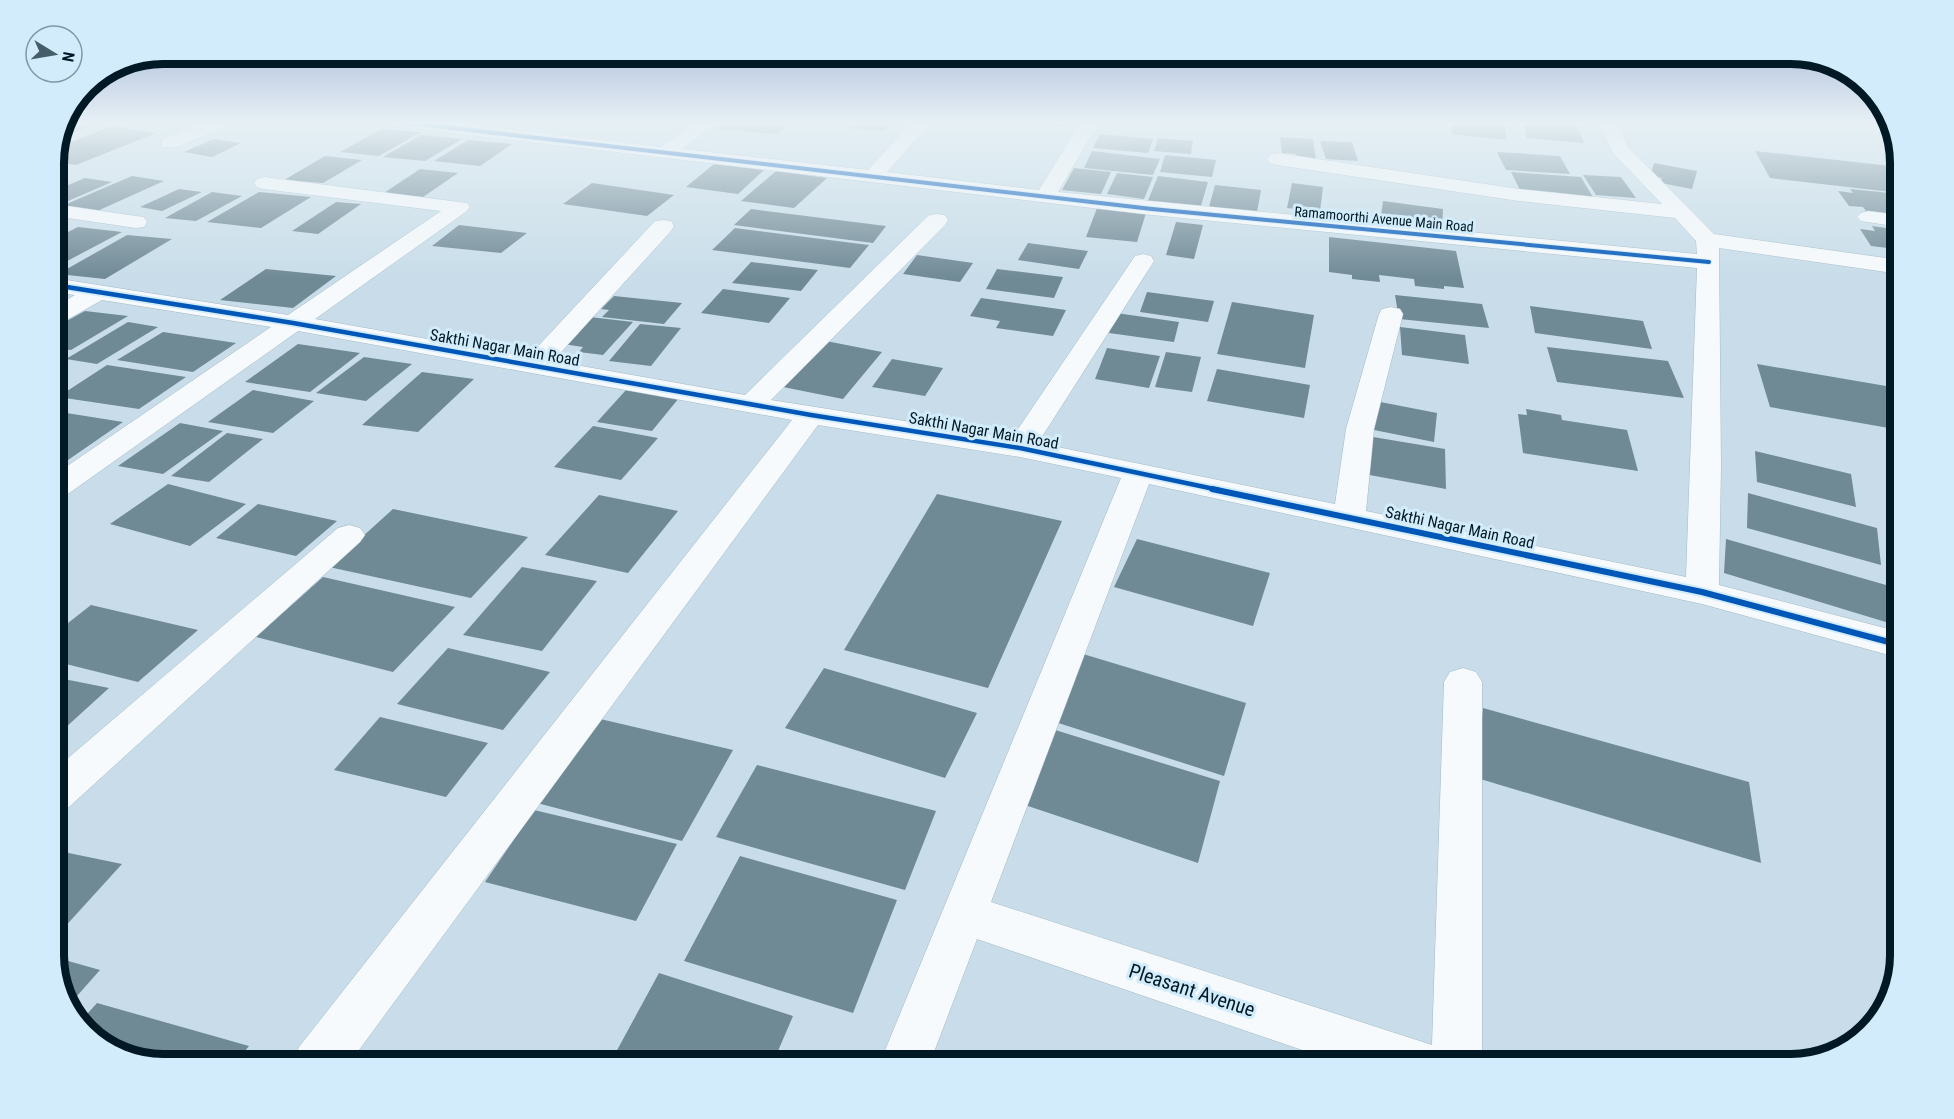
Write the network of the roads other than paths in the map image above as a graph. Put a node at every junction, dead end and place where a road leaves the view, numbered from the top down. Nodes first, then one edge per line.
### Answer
1 (858, 174) edge
2 (1059, 174) edge
3 (1379, 174) edge
4 (1644, 174) edge
5 (873, 176) joint
6 (264, 183) dead end
7 (1045, 197) junction
8 (65, 212) edge
9 (1682, 213) junction
10 (88, 215) junction
11 (1868, 217) dead end
12 (937, 220) dead end
13 (1889, 220) edge
14 (136, 222) dead end
15 (65, 225) edge
16 (663, 226) dead end
17 (1708, 251) junction
18 (1143, 261) dead end
19 (1889, 266) edge
20 (65, 287) edge
21 (99, 292) junction
22 (65, 311) edge
23 (1391, 314) dead end
24 (293, 323) junction
25 (534, 366) junction
26 (751, 404) junction
27 (811, 415) junction
28 (1020, 448) junction
29 (1138, 473) junction
30 (65, 481) edge
31 (1348, 518) junction
32 (349, 534) dead end
33 (1702, 592) junction
34 (1890, 642) edge
35 (1463, 682) dead end
36 (65, 785) edge
37 (964, 914) junction
38 (325, 1054) edge
39 (908, 1054) edge
40 (1387, 1054) edge
41 (1457, 1054) edge

1 - 5 street, Ramamoorthi Avenue Main Road
2 - 7 street
3 - 9 street
4 - 9 street
5 - 7 street, Ramamoorthi Avenue Main Road
6 - 24 street
7 - 17 street, Ramamoorthi Avenue Main Road
8 - 10 street
9 - 17 street
10 - 14 street
10 - 15 street
11 - 13 street
12 - 26 street
16 - 25 street
17 - 19 street, Ramamoorthi Avenue Main Road
17 - 33 street
18 - 28 street
20 - 21 street, Sakthi Nagar Main Road
21 - 22 street
21 - 24 street, Sakthi Nagar Main Road
23 - 31 street
24 - 25 street, Sakthi Nagar Main Road
24 - 30 street
25 - 26 street, Sakthi Nagar Main Road
26 - 27 street, Sakthi Nagar Main Road
27 - 28 street, Sakthi Nagar Main Road
27 - 38 street
28 - 29 street, Sakthi Nagar Main Road
29 - 31 street, Sakthi Nagar Main Road
29 - 37 street
31 - 33 street, Sakthi Nagar Main Road
32 - 36 street
33 - 34 street, Sakthi Nagar Main Road
35 - 41 street
37 - 39 street
37 - 40 street, Pleasant Avenue

